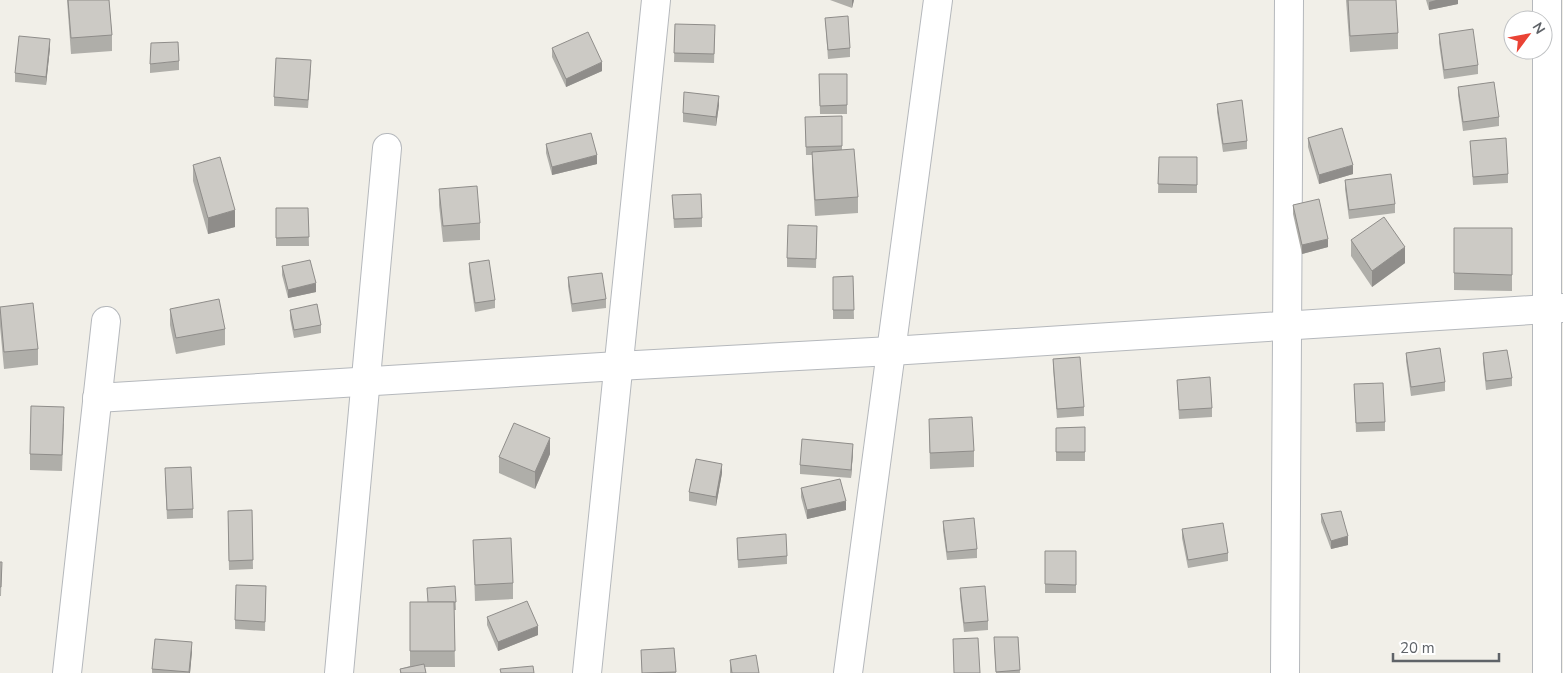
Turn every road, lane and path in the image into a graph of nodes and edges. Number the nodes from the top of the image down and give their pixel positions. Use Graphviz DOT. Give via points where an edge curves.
graph roads {
  1 [pos="656,0"];
  2 [pos="938,0"];
  3 [pos="1289,0"];
  4 [pos="1547,0"];
  5 [pos="387,148"];
  6 [pos="1555,308"];
  7 [pos="106,321"];
  8 [pos="1287,326"];
  9 [pos="891,351"];
  10 [pos="618,366"];
  11 [pos="366,382"];
  12 [pos="97,398"];
  13 [pos="67,673"];
  14 [pos="339,673"];
  15 [pos="587,673"];
  16 [pos="848,673"];
  17 [pos="1285,673"];
  18 [pos="1547,673"];
  1 -- 10 [label="street"];
  2 -- 9 [label="street"];
  3 -- 8 [label="street"];
  4 -- 6 [label="street"];
  5 -- 11 [label="street"];
  6 -- 8 [label="street"];
  6 -- 18 [label="street"];
  7 -- 12 [label="street"];
  8 -- 9 [label="street"];
  8 -- 17 [label="street"];
  9 -- 10 [label="street"];
  9 -- 16 [label="street"];
  10 -- 11 [label="street"];
  10 -- 15 [label="street"];
  11 -- 12 [label="street"];
  11 -- 14 [label="street"];
  12 -- 13 [label="street"];
}
